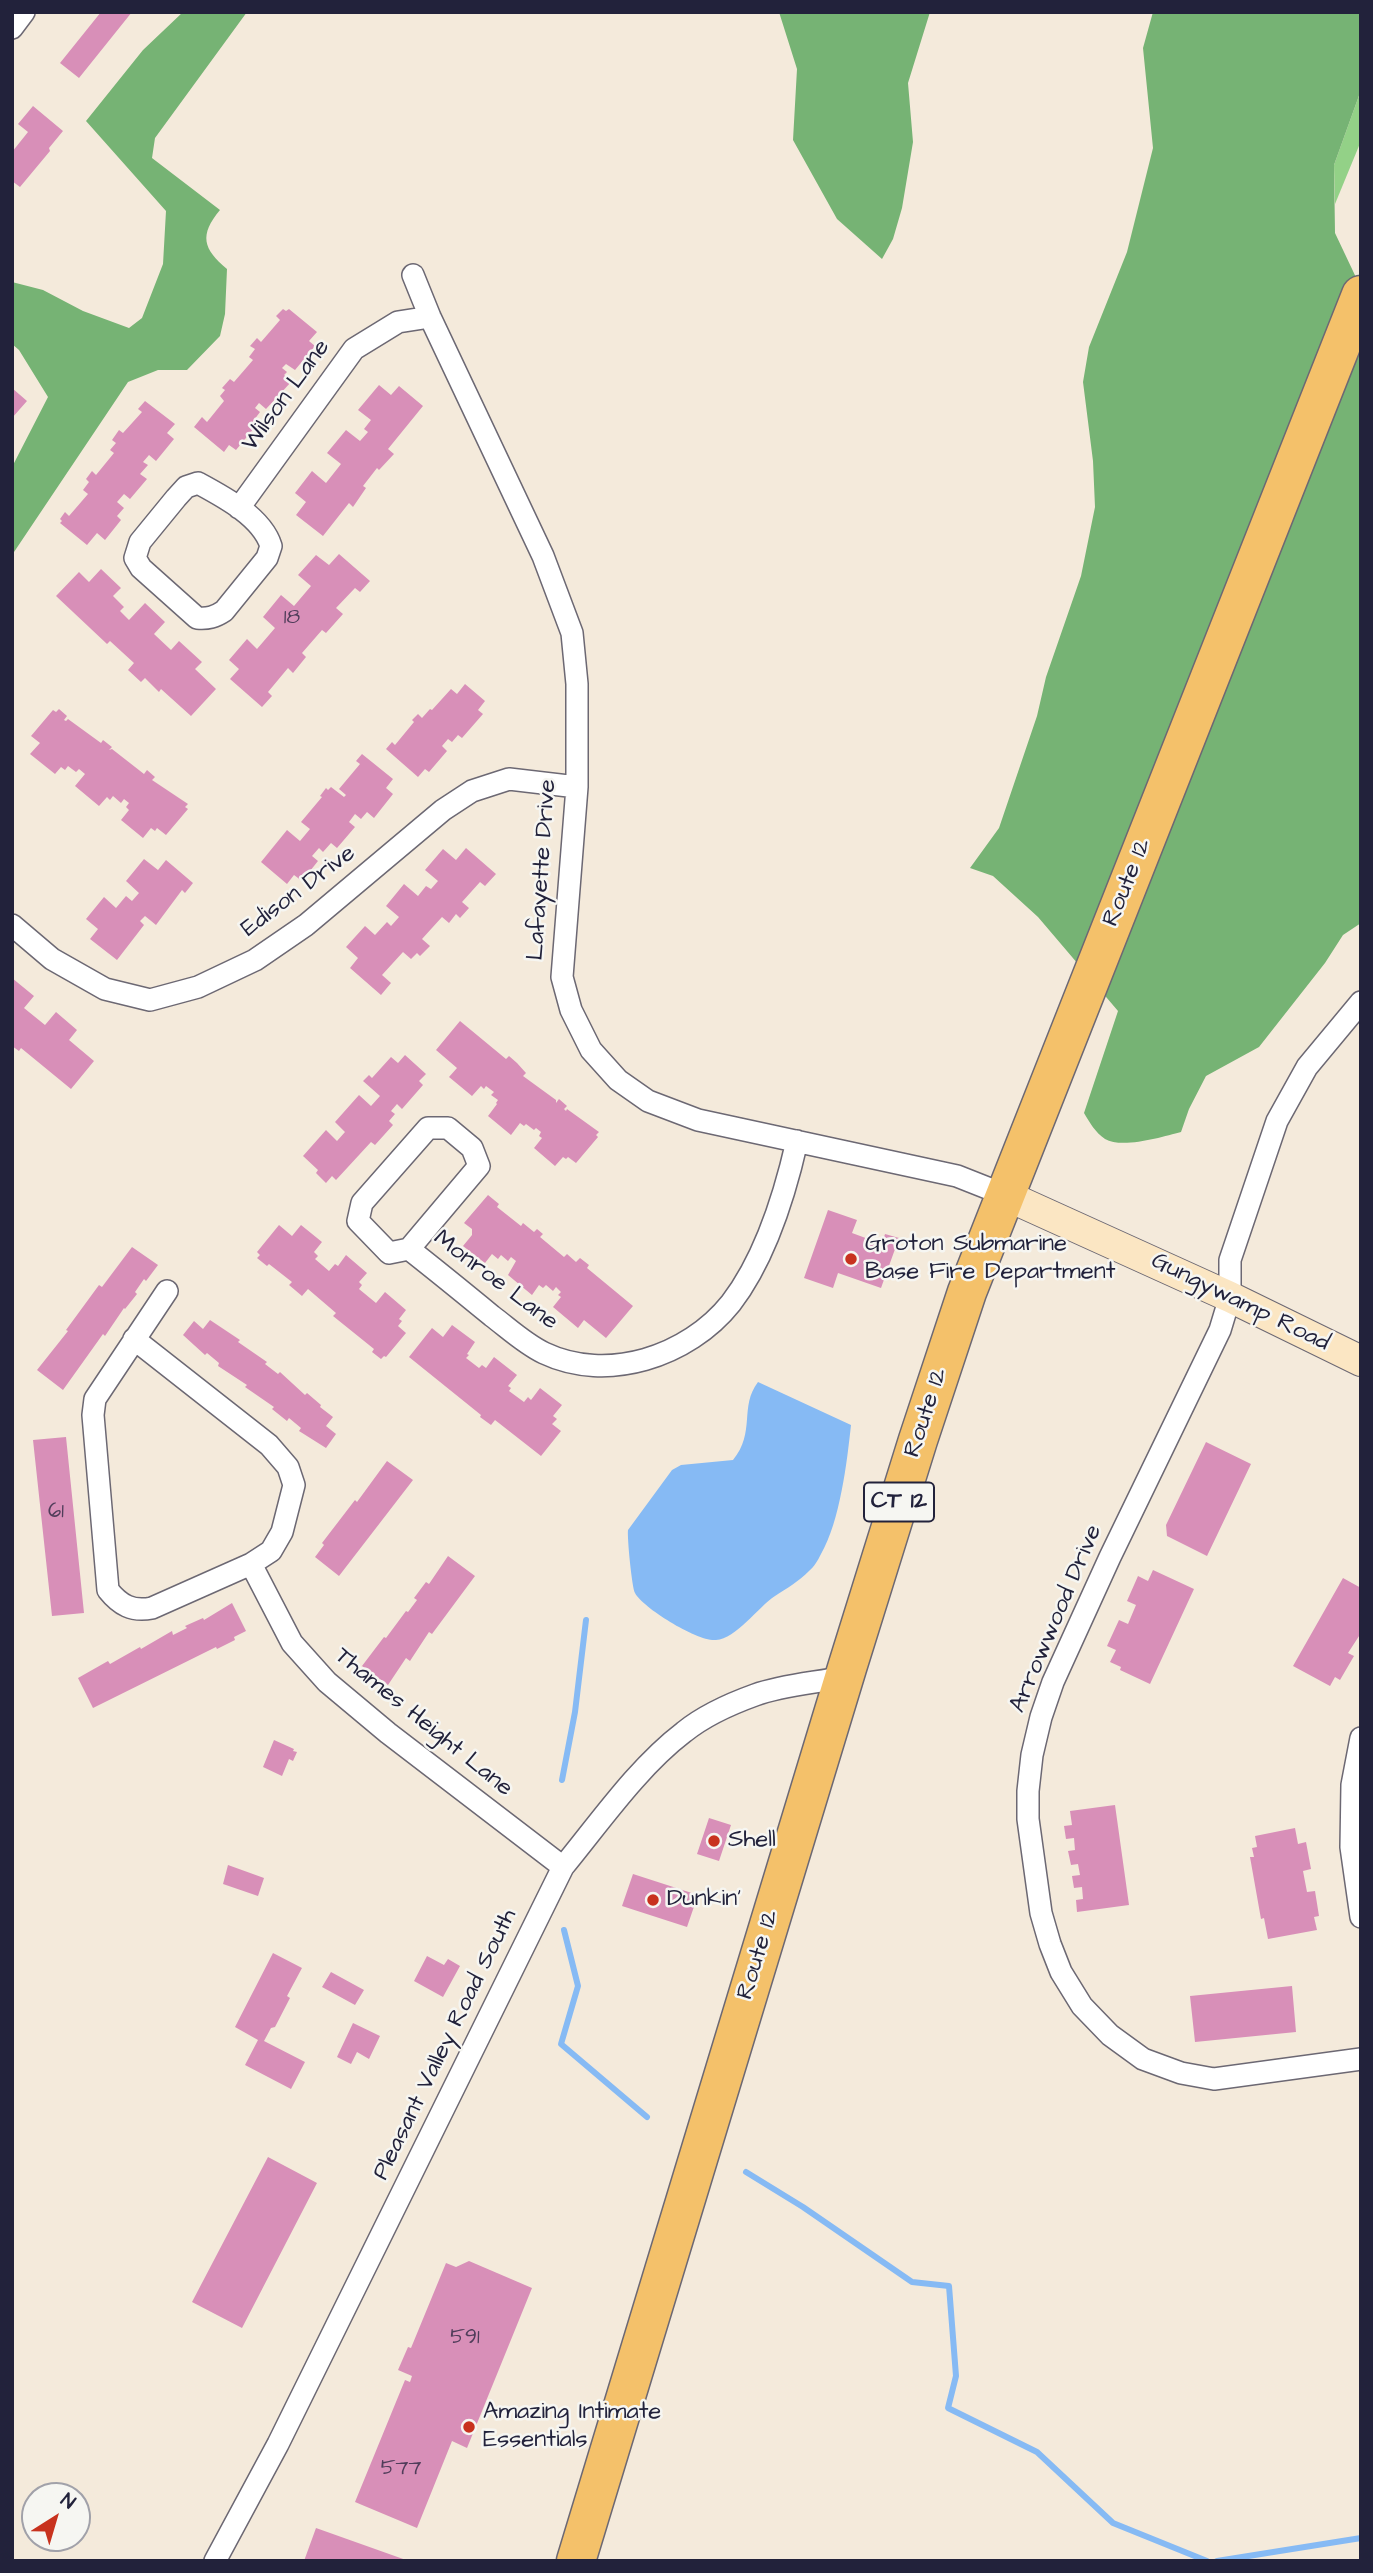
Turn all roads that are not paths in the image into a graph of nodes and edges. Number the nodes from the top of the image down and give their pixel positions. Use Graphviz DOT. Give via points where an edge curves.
graph roads {
  1 [pos="24,12"];
  2 [pos="12,28"];
  3 [pos="413,275"];
  4 [pos="1361,295"];
  5 [pos="430,317"];
  6 [pos="239,508"];
  7 [pos="577,787"];
  8 [pos="12,925"];
  9 [pos="1361,1002"];
  10 [pos="797,1141"];
  11 [pos="1005,1195"];
  12 [pos="409,1249"];
  13 [pos="167,1291"];
  14 [pos="1230,1297"];
  15 [pos="134,1339"];
  16 [pos="1361,1361"];
  17 [pos="251,1564"];
  18 [pos="844,1677"];
  19 [pos="1361,1738"];
  20 [pos="563,1867"];
  21 [pos="1361,1917"];
  22 [pos="1361,2059"];
  23 [pos="215,2561"];
  24 [pos="576,2561"];
  1 -- 2 [label="street"];
  3 -- 5 [label="street, Lafayette Drive"];
  4 -- 11 [label="highway, Route 12 / CT 12"];
  5 -- 6 [label="street, Wilson Lane" via="398,322 354,349"];
  5 -- 7 [label="street, Lafayette Drive" via="542,556 572,633"];
  6 -- 6 [label="street" via="198,483 186,487 135,552 141,568 197,618 224,611 267,558 268,538"];
  7 -- 8 [label="street, Edison Drive" via="509,779 472,791 306,925 255,960 198,987 150,1000 105,989 52,958"];
  7 -- 10 [label="street, Lafayette Drive" via="562,977 571,1010 591,1050 618,1080 648,1101 698,1120"];
  9 -- 14 [label="street, Arrowwood Drive" via="1307,1067 1277,1121 1230,1260"];
  10 -- 11 [label="street, Lafayette Drive" via="957,1176"];
  10 -- 12 [label="street, Monroe Lane" via="757,1259 730,1303 680,1345 645,1360 610,1367 575,1364 543,1353"];
  11 -- 14 [label="street, Gungywamp Road"];
  11 -- 18 [label="highway, Route 12 / CT 12" via="942,1365"];
  12 -- 12 [label="street, Monroe Lane" via="479,1166 472,1148 448,1128 428,1128 362,1203 358,1221 389,1253"];
  13 -- 15 [label="street"];
  14 -- 16 [label="street, Gungywamp Road"];
  14 -- 22 [label="street, Arrowwood Drive" via="1220,1330 1110,1557 1041,1717 1028,1791 1041,1913 1061,1972 1082,2006 1110,2035 1143,2059 1214,2079"];
  15 -- 17 [label="street" via="270,1445 288,1467 294,1485 282,1532 271,1550"];
  15 -- 17 [label="street" via="95,1399 93,1415 107,1590 128,1608 141,1610"];
  17 -- 20 [label="street, Thames Height Lane" via="292,1643 327,1682"];
  18 -- 20 [label="street, Pleasant Valley Road South" via="758,1694 719,1710 684,1732 616,1802"];
  18 -- 24 [label="highway, Route 12 / CT 12"];
  19 -- 21 [label="street" via="1352,1785 1351,1847"];
  20 -- 23 [label="street, Pleasant Valley Road South" via="284,2432"];
}
